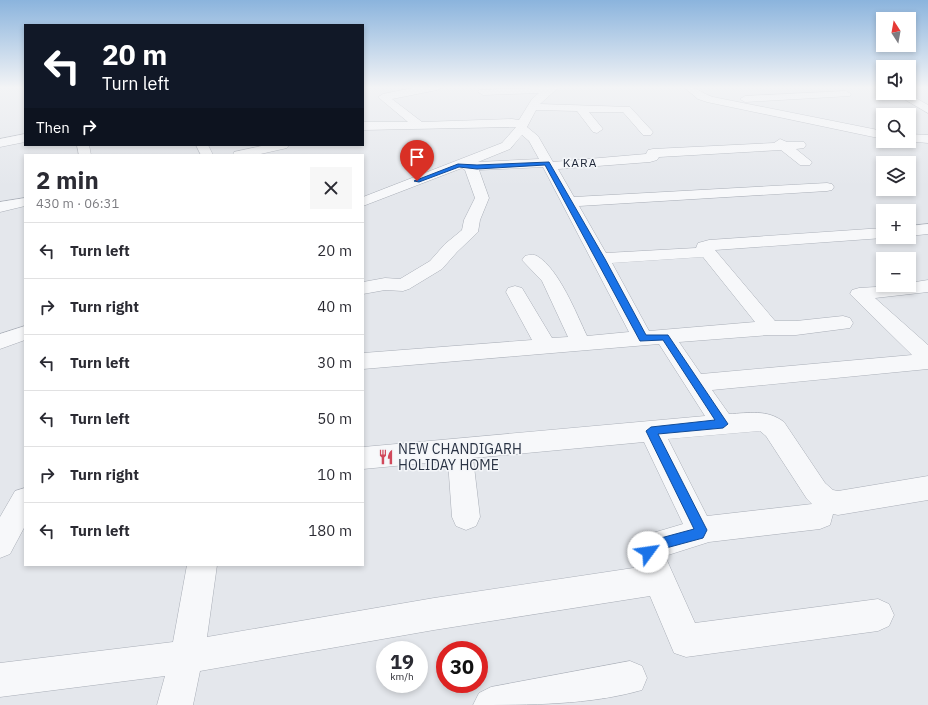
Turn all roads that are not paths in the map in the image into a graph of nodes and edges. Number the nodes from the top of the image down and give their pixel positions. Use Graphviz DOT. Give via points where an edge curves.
graph roads {
  1 [pos="406,120"];
  2 [pos="525,120"];
  3 [pos="590,120"];
  4 [pos="636,120"];
  5 [pos="807,120"];
  6 [pos="823,120"];
  7 [pos="831,125"];
  8 [pos="364,126"];
  9 [pos="597,129"];
  10 [pos="520,130"];
  11 [pos="419,132"];
  12 [pos="648,132"];
  13 [pos="876,134"];
  14 [pos="494,137"];
  15 [pos="24,138"];
  16 [pos="916,138"];
  17 [pos="928,139"];
  18 [pos="0,143"];
  19 [pos="278,146"];
  20 [pos="785,146"];
  21 [pos="800,146"];
  22 [pos="580,151"];
  23 [pos="242,154"];
  24 [pos="588,162"];
  25 [pos="805,162"];
  26 [pos="548,165"];
  27 [pos="465,166"];
  28 [pos="827,187"];
  29 [pos="24,202"];
  30 [pos="364,202"];
  31 [pos="569,202"];
  32 [pos="0,207"];
  33 [pos="928,229"];
  34 [pos="916,230"];
  35 [pos="876,233"];
  36 [pos="707,252"];
  37 [pos="601,259"];
  38 [pos="531,260"];
  39 [pos="928,286"];
  40 [pos="364,288"];
  41 [pos="516,292"];
  42 [pos="843,323"];
  43 [pos="770,328"];
  44 [pos="24,333"];
  45 [pos="665,337"];
  46 [pos="643,338"];
  47 [pos="0,342"];
  48 [pos="581,344"];
  49 [pos="546,346"];
  50 [pos="928,357"];
  51 [pos="364,361"];
  52 [pos="928,361"];
  53 [pos="695,383"];
  54 [pos="723,424"];
  55 [pos="651,431"];
  56 [pos="460,450"];
  57 [pos="364,458"];
  58 [pos="928,488"];
  59 [pos="24,502"];
  60 [pos="820,516"];
  61 [pos="466,517"];
  62 [pos="700,530"];
  63 [pos="0,544"];
  64 [pos="202,566"];
  65 [pos="658,578"];
  66 [pos="878,614"];
  67 [pos="187,657"];
  68 [pos="630,678"];
  69 [pos="0,680"];
  70 [pos="175,705"];
  71 [pos="491,705"];
  1 -- 11 [label="street"];
  2 -- 10 [label="street"];
  3 -- 9 [label="street"];
  4 -- 12 [label="street"];
  5 -- 7 [label="street"];
  6 -- 7 [label="street"];
  7 -- 13 [label="street"];
  7 -- 20 [label="street" via="800,133 770,136"];
  8 -- 11 [label="street" via="394,126"];
  10 -- 11 [label="street" via="512,122"];
  10 -- 14 [label="street"];
  10 -- 26 [label="street" via="531,134"];
  10 -- 27 [label="street" via="506,146"];
  15 -- 18 [label="street"];
  16 -- 17 [label="street"];
  19 -- 23 [label="street"];
  20 -- 21 [label="street"];
  20 -- 24 [label="street" via="647,150 652,158"];
  20 -- 25 [label="street"];
  22 -- 24 [label="street"];
  24 -- 26 [label="street"];
  26 -- 27 [label="street"];
  26 -- 31 [label="street"];
  27 -- 30 [label="street"];
  27 -- 40 [label="street" via="482,198 472,218 470,232 452,246 436,265 403,285 385,284"];
  28 -- 31 [label="street"];
  29 -- 32 [label="street"];
  31 -- 37 [label="street"];
  33 -- 34 [label="street"];
  35 -- 36 [label="street" via="709,245 704,247"];
  36 -- 37 [label="street"];
  36 -- 43 [label="street"];
  37 -- 46 [label="street"];
  38 -- 48 [label="street" via="550,279"];
  39 -- 50 [label="street" via="859,294"];
  41 -- 49 [label="street"];
  42 -- 43 [label="street"];
  43 -- 45 [label="street"];
  44 -- 47 [label="street"];
  45 -- 46 [label="street"];
  45 -- 53 [label="street"];
  46 -- 48 [label="street"];
  48 -- 49 [label="street"];
  49 -- 51 [label="street"];
  52 -- 53 [label="street"];
  53 -- 54 [label="street"];
  54 -- 55 [label="street"];
  54 -- 58 [label="street" via="761,421 769,424 775,429 816,491 826,500 838,503"];
  55 -- 56 [label="street"];
  55 -- 62 [label="street"];
  56 -- 57 [label="street"];
  56 -- 61 [label="street"];
  59 -- 63 [label="street"];
  60 -- 62 [label="street"];
  62 -- 65 [label="street" via="699,533 649,547 648,552"];
  64 -- 67 [label="street"];
  65 -- 66 [label="street" via="686,641"];
  65 -- 67 [label="street" via="653,581 434,614"];
  67 -- 69 [label="street"];
  67 -- 70 [label="street"];
  68 -- 71 [label="street"];
}
